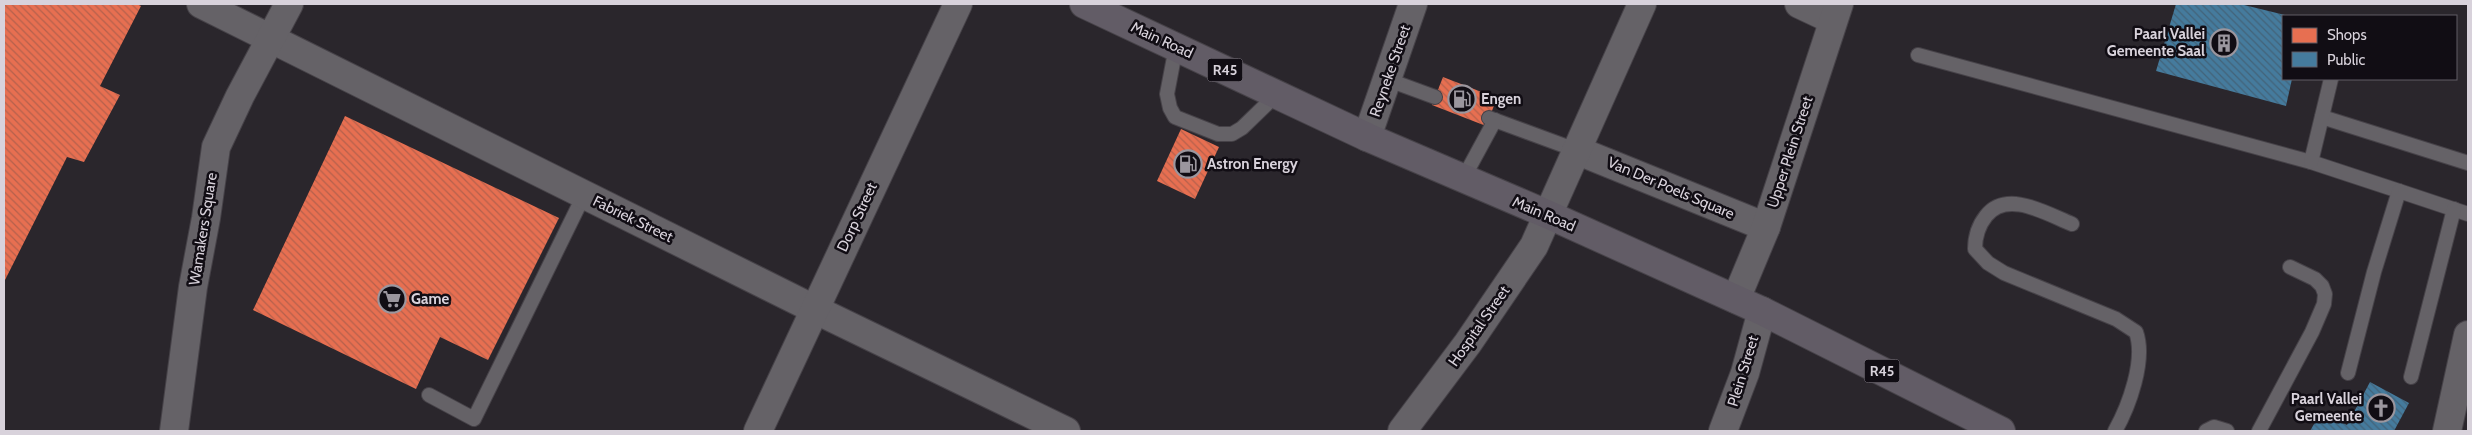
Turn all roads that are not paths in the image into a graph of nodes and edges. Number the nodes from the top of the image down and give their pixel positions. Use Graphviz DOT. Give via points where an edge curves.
graph roads {
  1 [pos="201,4"];
  2 [pos="289,4"];
  3 [pos="958,4"];
  4 [pos="1084,4"];
  5 [pos="1413,4"];
  6 [pos="1642,4"];
  7 [pos="1799,4"];
  8 [pos="1836,12"];
  9 [pos="271,39"];
  10 [pos="1176,47"];
  11 [pos="1918,55"];
  12 [pos="1386,79"];
  13 [pos="2331,80"];
  14 [pos="1276,94"];
  15 [pos="1435,97"];
  16 [pos="2322,118"];
  17 [pos="1367,137"];
  18 [pos="1576,150"];
  19 [pos="2311,162"];
  20 [pos="2468,163"];
  21 [pos="1464,179"];
  22 [pos="2399,191"];
  23 [pos="584,195"];
  24 [pos="2454,209"];
  25 [pos="2468,214"];
  26 [pos="1549,216"];
  27 [pos="2072,224"];
  28 [pos="1766,227"];
  29 [pos="2290,267"];
  30 [pos="1736,299"];
  31 [pos="814,309"];
  32 [pos="1762,311"];
  33 [pos="2468,335"];
  34 [pos="2348,373"];
  35 [pos="2411,377"];
  36 [pos="429,394"];
  37 [pos="474,419"];
  38 [pos="174,431"];
  39 [pos="468,431"];
  40 [pos="758,431"];
  41 [pos="1066,431"];
  42 [pos="1402,431"];
  43 [pos="1723,431"];
  44 [pos="2001,431"];
  45 [pos="2115,431"];
  46 [pos="2206,431"];
  47 [pos="2227,431"];
  48 [pos="2259,431"];
  49 [pos="2447,431"];
  1 -- 9 [label="street, Fabriek Street"];
  2 -- 9 [label="street, Wamakers Square"];
  3 -- 31 [label="street, Dorp Street"];
  4 -- 10 [label="main road, Main Road / R45"];
  5 -- 12 [label="street, Reyneke Street"];
  6 -- 18 [label="street"];
  7 -- 8 [label="street"];
  8 -- 28 [label="street, Upper Plein Street"];
  9 -- 23 [label="street, Fabriek Street"];
  9 -- 38 [label="street, Wamakers Square" via="216,147"];
  10 -- 14 [label="main road, Main Road / R45"];
  10 -- 14 [label="lane" via="1168,94 1170,108 1176,117 1218,134 1232,134"];
  11 -- 19 [label="lane"];
  12 -- 15 [label="lane"];
  12 -- 17 [label="street, Reyneke Street"];
  13 -- 16 [label="lane"];
  14 -- 17 [label="main road, Main Road / R45"];
  16 -- 19 [label="lane"];
  16 -- 20 [label="lane"];
  17 -- 21 [label="main road, Main Road / R45"];
  18 -- 21 [label="lane" via="1492,119"];
  18 -- 26 [label="street"];
  18 -- 28 [label="street, Van Der Poels Square"];
  19 -- 22 [label="lane"];
  21 -- 26 [label="main road, Main Road / R45"];
  22 -- 24 [label="lane"];
  22 -- 34 [label="lane"];
  23 -- 31 [label="street, Fabriek Street"];
  23 -- 37 [label="lane"];
  24 -- 25 [label="lane"];
  24 -- 35 [label="lane"];
  26 -- 30 [label="main road, Main Road / R45"];
  26 -- 42 [label="street, Hospital Street" via="1534,246"];
  27 -- 45 [label="lane" via="2023,205 1999,205 1981,222 1975,249 2004,273 2116,319 2136,332 2140,355 2134,382"];
  28 -- 30 [label="street, Upper Plein Street"];
  29 -- 48 [label="lane" via="2322,286 2324,304"];
  30 -- 32 [label="main road, Main Road / R45"];
  31 -- 40 [label="street, Dorp Street"];
  31 -- 41 [label="street, Fabriek Street"];
  32 -- 43 [label="street, Plein Street" via="1745,373"];
  32 -- 44 [label="main road, Main Road / R45"];
  33 -- 49 [label="street"];
  36 -- 37 [label="lane"];
  37 -- 39 [label="lane"];
  46 -- 47 [label="lane" via="2214,426"];
}
